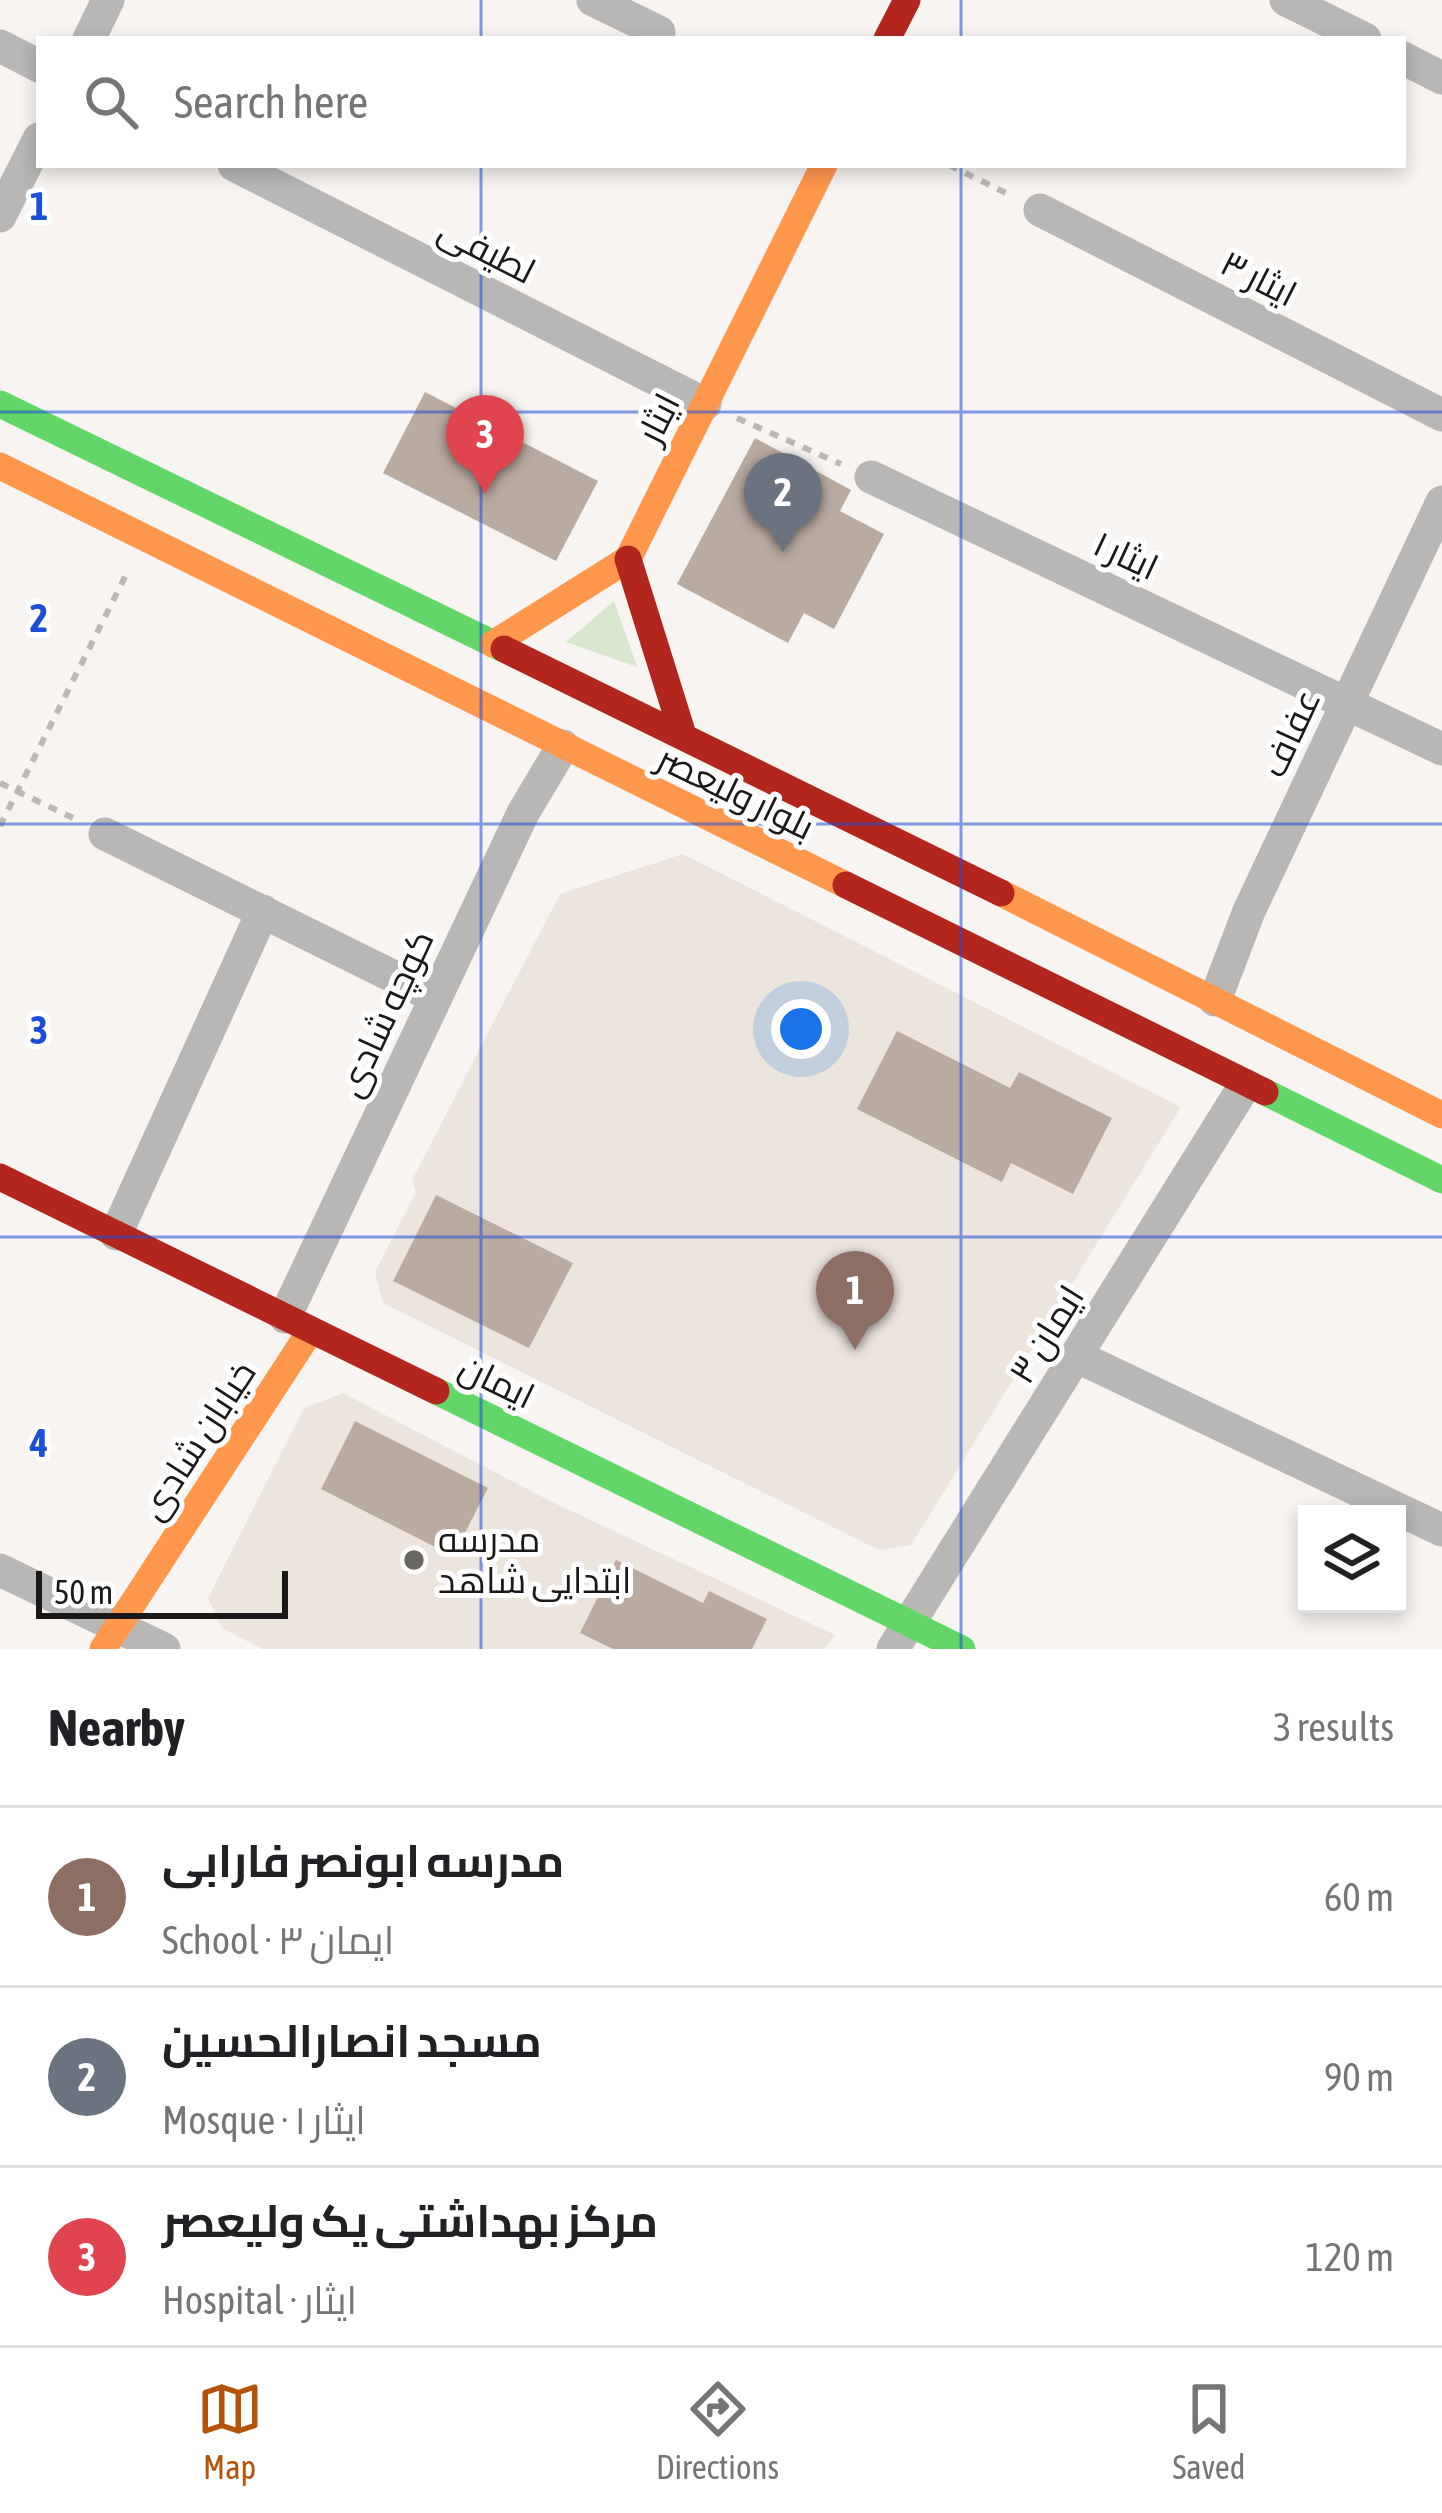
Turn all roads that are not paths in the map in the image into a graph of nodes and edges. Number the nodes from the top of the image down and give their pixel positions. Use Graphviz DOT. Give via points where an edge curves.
graph roads {
  1 [pos="109,0"];
  2 [pos="593,0"];
  3 [pos="907,0"];
  4 [pos="1286,0"];
  5 [pos="659,32"];
  6 [pos="91,36"];
  7 [pos="889,36"];
  8 [pos="1359,36"];
  9 [pos="0,46"];
  10 [pos="1406,60"];
  11 [pos="36,64"];
  12 [pos="1442,78"];
  13 [pos="36,145"];
  14 [pos="240,168"];
  15 [pos="823,168"];
  16 [pos="1040,210"];
  17 [pos="0,216"];
  18 [pos="0,404"];
  19 [pos="705,404"];
  20 [pos="1442,415"];
  21 [pos="0,466"];
  22 [pos="872,477"];
  23 [pos="1442,502"];
  24 [pos="628,559"];
  25 [pos="493,644"];
  26 [pos="1348,702"];
  27 [pos="683,735"];
  28 [pos="563,746"];
  29 [pos="1442,749"];
  30 [pos="105,834"];
  31 [pos="262,911"];
  32 [pos="435,997"];
  33 [pos="1215,1000"];
  34 [pos="1245,1085"];
  35 [pos="1442,1115"];
  36 [pos="0,1177"];
  37 [pos="1442,1180"];
  38 [pos="116,1234"];
  39 [pos="298,1323"];
  40 [pos="1078,1358"];
  41 [pos="1442,1531"];
  42 [pos="0,1570"];
  43 [pos="902,1636"];
  44 [pos="111,1638"];
  45 [pos="164,1649"];
  46 [pos="962,1649"];
  1 -- 6 [label="street"];
  2 -- 5 [label="street"];
  3 -- 7 [label="main road"];
  4 -- 8 [label="street"];
  9 -- 11 [label="street"];
  10 -- 12 [label="street"];
  13 -- 17 [label="street"];
  14 -- 19 [label="street, لطیفی"];
  15 -- 19 [label="main road, ایثار"];
  16 -- 20 [label="street, ایثار ۳"];
  18 -- 25 [label="main road, بلوار ولیعصر"];
  19 -- 24 [label="main road, ایثار"];
  21 -- 28 [label="main road, بلوار ولیعصر"];
  22 -- 26 [label="street, ایثار ۱"];
  23 -- 26 [label="street, عفاف"];
  24 -- 25 [label="main road"];
  24 -- 27 [label="main road"];
  25 -- 27 [label="main road, بلوار ولیعصر"];
  26 -- 29 [label="street, ایثار ۱"];
  26 -- 33 [label="street, عفاف"];
  27 -- 33 [label="main road, بلوار ولیعصر"];
  28 -- 32 [label="street, کوچه شادی"];
  28 -- 34 [label="main road, بلوار ولیعصر"];
  30 -- 31 [label="street"];
  31 -- 32 [label="street"];
  31 -- 38 [label="street"];
  32 -- 39 [label="street, کوچه شادی"];
  33 -- 34 [label="main road"];
  33 -- 35 [label="main road, بلوار ولیعصر"];
  34 -- 37 [label="main road, بلوار ولیعصر"];
  34 -- 40 [label="street, ایمان ۳"];
  36 -- 38 [label="main road, ایمان"];
  38 -- 39 [label="main road, ایمان"];
  39 -- 43 [label="main road, ایمان"];
  39 -- 44 [label="main road, خیابان شادی"];
  40 -- 41 [label="street"];
  40 -- 43 [label="street, ایمان ۳"];
  42 -- 44 [label="street"];
  43 -- 46 [label="main road, ایمان"];
  44 -- 45 [label="street"];
}
